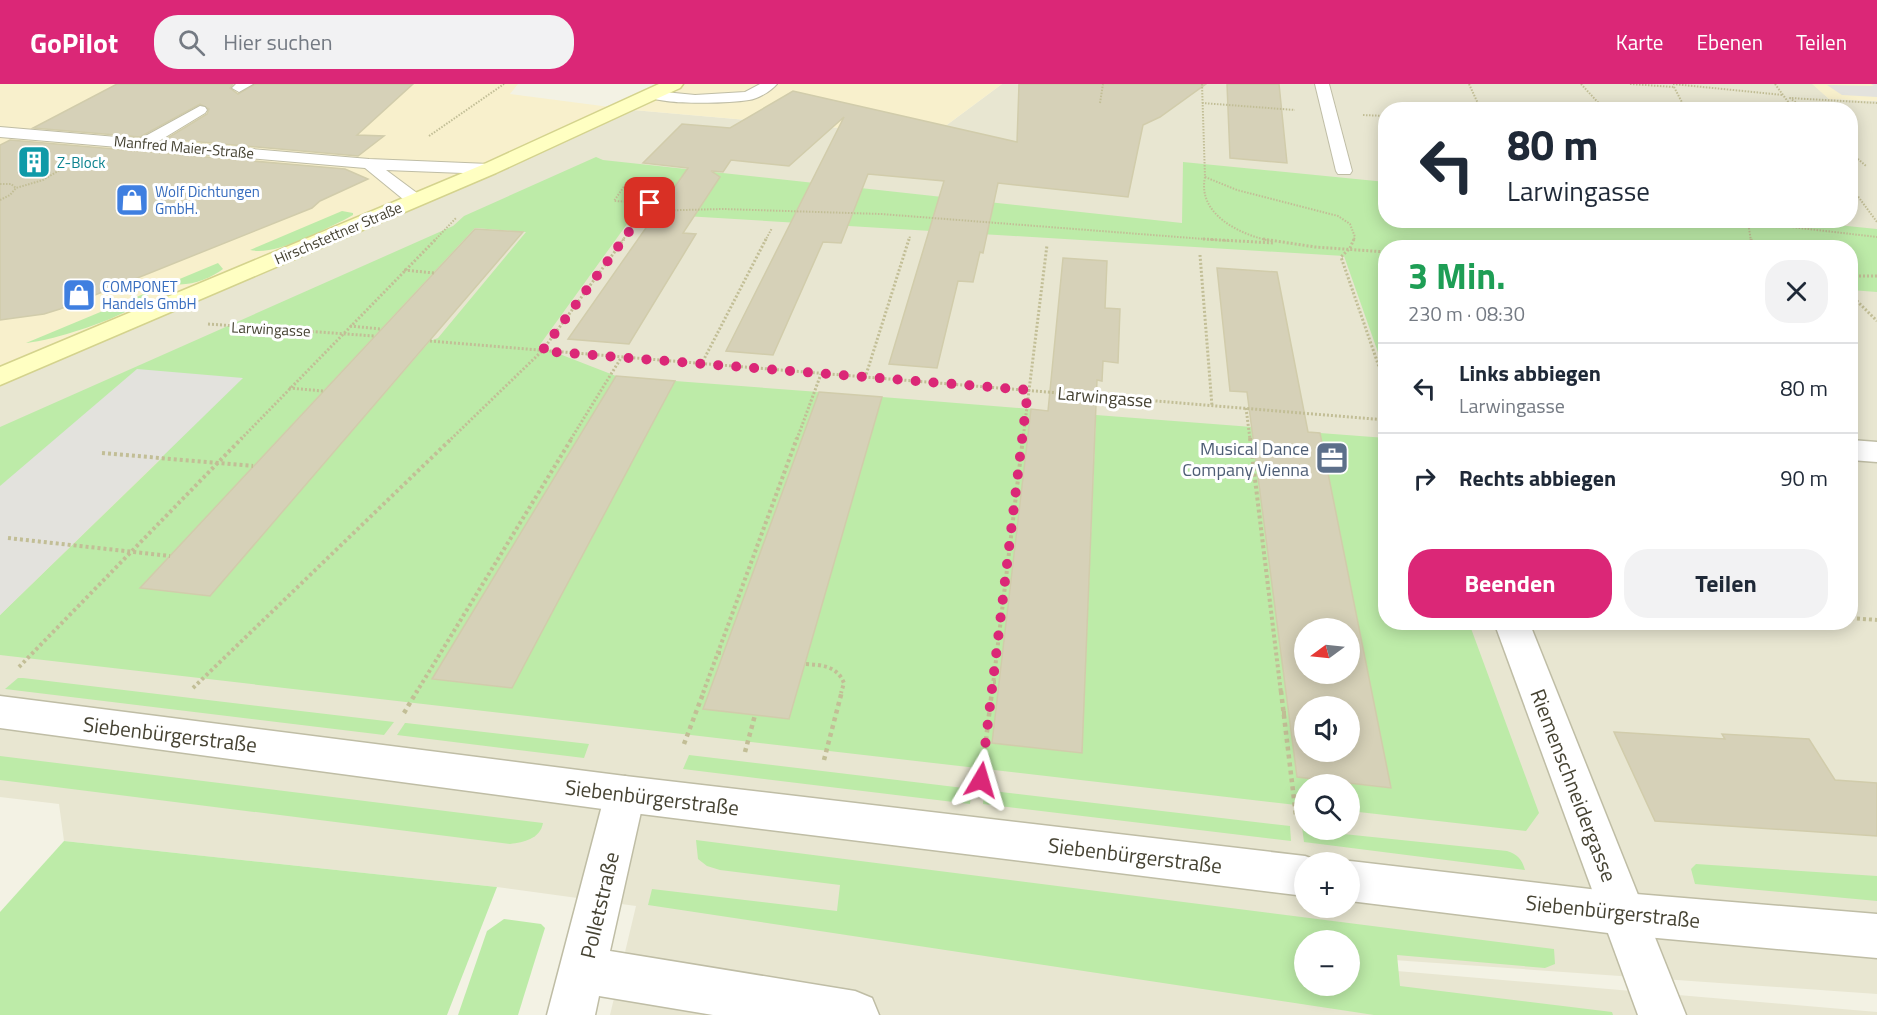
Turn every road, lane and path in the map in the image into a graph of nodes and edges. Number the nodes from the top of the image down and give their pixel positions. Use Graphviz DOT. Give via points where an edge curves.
graph roads {
  1 [pos="504,84"];
  2 [pos="674,84"];
  3 [pos="770,84"];
  4 [pos="1103,84"];
  5 [pos="1202,84"];
  6 [pos="1322,84"];
  7 [pos="1469,84"];
  8 [pos="1581,84"];
  9 [pos="1630,84"];
  10 [pos="1775,84"];
  11 [pos="1673,85"];
  12 [pos="654,95"];
  13 [pos="1783,95"];
  14 [pos="1477,102"];
  15 [pos="1598,102"];
  16 [pos="1682,102"];
  17 [pos="1788,102"];
  18 [pos="1796,102"];
  19 [pos="1100,103"];
  20 [pos="1877,103"];
  21 [pos="200,110"];
  22 [pos="0,132"];
  23 [pos="145,143"];
  24 [pos="1858,159"];
  25 [pos="369,164"];
  26 [pos="1866,166"];
  27 [pos="489,169"];
  28 [pos="1344,171"];
  29 [pos="1205,177"];
  30 [pos="16,188"];
  31 [pos="1858,196"];
  32 [pos="0,200"];
  33 [pos="415,200"];
  34 [pos="650,203"];
  35 [pos="644,212"];
  36 [pos="458,217"];
  37 [pos="1877,222"];
  38 [pos="772,228"];
  39 [pos="1804,228"];
  40 [pos="910,236"];
  41 [pos="1877,237"];
  42 [pos="1274,243"];
  43 [pos="1047,245"];
  44 [pos="1350,248"];
  45 [pos="1378,251"];
  46 [pos="1200,255"];
  47 [pos="404,270"];
  48 [pos="434,273"];
  49 [pos="1858,276"];
  50 [pos="1877,276"];
  51 [pos="176,302"];
  52 [pos="1858,302"];
  53 [pos="1877,321"];
  54 [pos="350,326"];
  55 [pos="381,329"];
  56 [pos="342,334"];
  57 [pos="374,336"];
  58 [pos="430,341"];
  59 [pos="542,351"];
  60 [pos="621,358"];
  61 [pos="1378,364"];
  62 [pos="701,365"];
  63 [pos="821,374"];
  64 [pos="0,377"];
  65 [pos="865,378"];
  66 [pos="289,388"];
  67 [pos="1028,390"];
  68 [pos="323,391"];
  69 [pos="1212,406"];
  70 [pos="1246,408"];
  71 [pos="1378,419"];
  72 [pos="1858,451"];
  73 [pos="1877,452"];
  74 [pos="102,453"];
  75 [pos="217,463"];
  76 [pos="253,466"];
  77 [pos="527,510"];
  78 [pos="533,511"];
  79 [pos="8,538"];
  80 [pos="132,551"];
  81 [pos="170,556"];
  82 [pos="1008,558"];
  83 [pos="1014,559"];
  84 [pos="1858,619"];
  85 [pos="1877,620"];
  86 [pos="455,626"];
  87 [pos="464,627"];
  88 [pos="1514,630"];
  89 [pos="718,653"];
  90 [pos="724,653"];
  91 [pos="806,664"];
  92 [pos="19,667"];
  93 [pos="993,682"];
  94 [pos="999,682"];
  95 [pos="193,688"];
  96 [pos="0,712"];
  97 [pos="404,713"];
  98 [pos="1282,713"];
  99 [pos="1288,713"];
  100 [pos="755,715"];
  101 [pos="684,744"];
  102 [pos="745,752"];
  103 [pos="824,760"];
  104 [pos="981,780"];
  105 [pos="625,794"];
  106 [pos="1294,801"];
  107 [pos="1294,875"];
  108 [pos="1360,882"];
  109 [pos="1624,914"];
  110 [pos="1877,936"];
  111 [pos="584,970"];
  112 [pos="571,1015"];
  113 [pos="855,1015"];
  114 [pos="1662,1015"];
  1 -- 25 [label="path" via="406,151"];
  2 -- 12 [label="main road, Hirschstettner Straße"];
  3 -- 12 [label="lane" via="748,96 695,99"];
  4 -- 19 [label="path"];
  5 -- 29 [label="path"];
  6 -- 28 [label="lane"];
  7 -- 14 [label="path"];
  8 -- 15 [label="path"];
  9 -- 11 [label="path"];
  10 -- 13 [label="path"];
  11 -- 13 [label="path"];
  11 -- 16 [label="path"];
  12 -- 27 [label="main road, Hirschstettner Straße"];
  13 -- 17 [label="path"];
  18 -- 20 [label="path" via="1791,98"];
  21 -- 23 [label="lane"];
  22 -- 23 [label="lane, Manfred Maier-Straße"];
  23 -- 25 [label="lane, Manfred Maier-Straße"];
  24 -- 26 [label="path"];
  25 -- 27 [label="lane, Manfred Maier-Straße"];
  25 -- 33 [label="lane"];
  27 -- 33 [label="main road, Hirschstettner Straße"];
  29 -- 42 [label="path" via="1207,199 1224,224"];
  29 -- 44 [label="path" via="1266,199 1339,216 1353,228 1356,237"];
  30 -- 32 [label="path"];
  31 -- 37 [label="path"];
  33 -- 51 [label="main road, Hirschstettner Straße"];
  34 -- 34 [label="path" via="638,202 614,201 625,185 660,188"];
  34 -- 35 [label="path"];
  35 -- 42 [label="path" via="747,210 936,218"];
  35 -- 59 [label="path"];
  36 -- 47 [label="path"];
  38 -- 62 [label="path"];
  39 -- 41 [label="path"];
  40 -- 65 [label="path"];
  42 -- 44 [label="path"];
  43 -- 67 [label="path"];
  44 -- 45 [label="path"];
  44 -- 61 [label="path" via="1341,257"];
  46 -- 69 [label="path"];
  47 -- 48 [label="path"];
  47 -- 54 [label="path"];
  49 -- 50 [label="path"];
  51 -- 56 [label="path, Larwingasse" via="203,324"];
  51 -- 64 [label="main road, Hirschstettner Straße"];
  52 -- 53 [label="path"];
  54 -- 55 [label="path"];
  54 -- 56 [label="path"];
  56 -- 57 [label="path, Larwingasse"];
  56 -- 66 [label="path"];
  58 -- 59 [label="path, Larwingasse"];
  59 -- 60 [label="path, Larwingasse"];
  59 -- 95 [label="path"];
  60 -- 62 [label="path, Larwingasse"];
  60 -- 77 [label="path" via="587,419"];
  62 -- 63 [label="path, Larwingasse"];
  63 -- 65 [label="path, Larwingasse"];
  63 -- 89 [label="path"];
  65 -- 67 [label="path, Larwingasse"];
  66 -- 68 [label="path"];
  66 -- 75 [label="path"];
  67 -- 69 [label="path, Larwingasse"];
  67 -- 82 [label="path"];
  69 -- 70 [label="path, Larwingasse"];
  70 -- 71 [label="path, Larwingasse"];
  70 -- 98 [label="path" via="1270,583"];
  72 -- 73 [label="street"];
  74 -- 75 [label="path"];
  75 -- 76 [label="path"];
  75 -- 80 [label="path"];
  77 -- 78 [label="path"];
  77 -- 86 [label="path"];
  79 -- 80 [label="path"];
  80 -- 81 [label="path"];
  80 -- 92 [label="path"];
  82 -- 83 [label="path"];
  82 -- 93 [label="path"];
  84 -- 85 [label="path"];
  86 -- 87 [label="path"];
  86 -- 97 [label="path"];
  88 -- 109 [label="street, Riemenschneidergasse"];
  89 -- 90 [label="path"];
  89 -- 101 [label="path"];
  91 -- 103 [label="path" via="838,671 844,683"];
  93 -- 94 [label="path"];
  93 -- 104 [label="path"];
  96 -- 105 [label="street, Siebenbürgerstraße"];
  98 -- 99 [label="path"];
  98 -- 106 [label="path"];
  100 -- 102 [label="path"];
  105 -- 107 [label="street, Siebenbürgerstraße"];
  105 -- 111 [label="street, Polletstraße"];
  108 -- 109 [label="street, Siebenbürgerstraße"];
  109 -- 110 [label="street, Siebenbürgerstraße"];
  109 -- 114 [label="street, Riemenschneidergasse"];
  111 -- 112 [label="street, Polletstraße"];
  111 -- 113 [label="street"];
}
